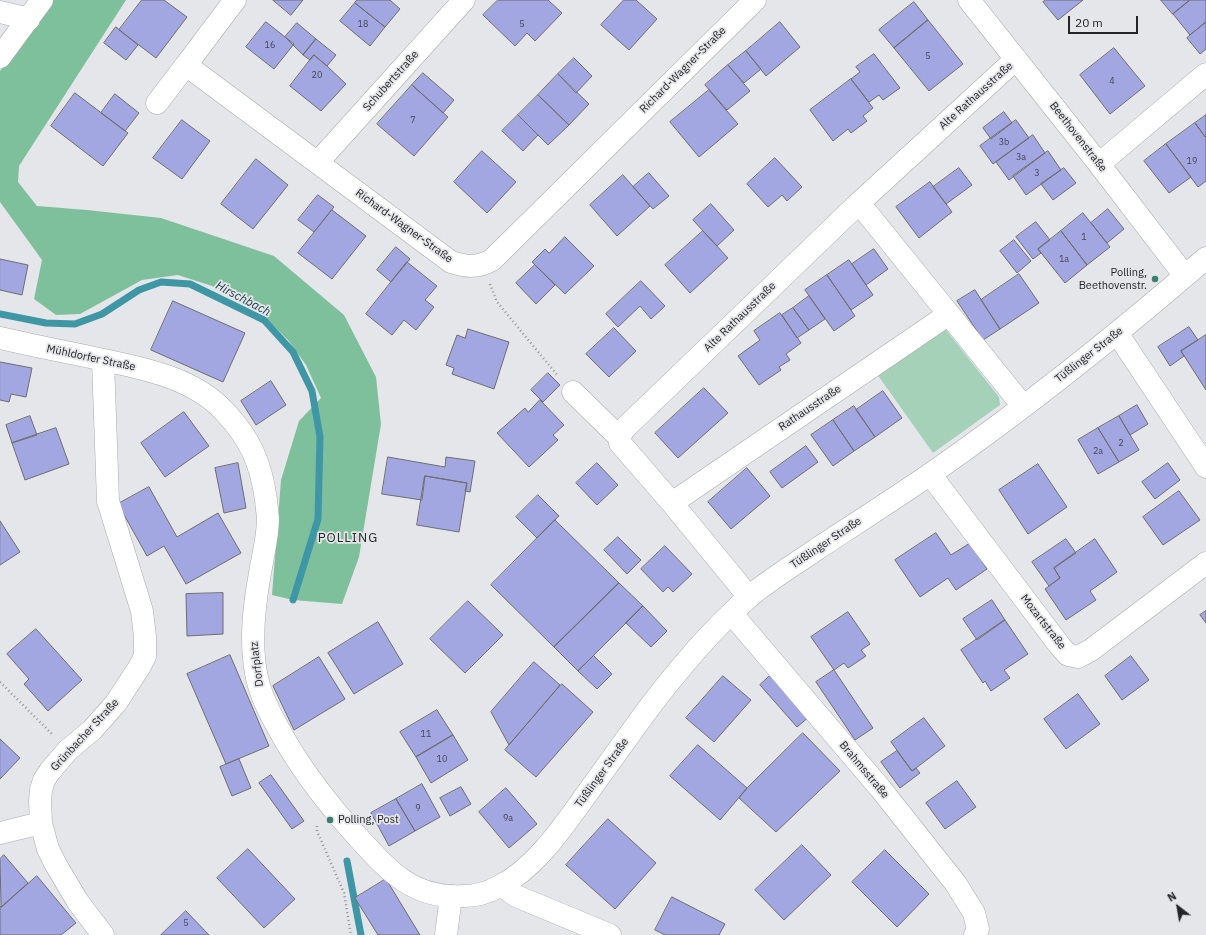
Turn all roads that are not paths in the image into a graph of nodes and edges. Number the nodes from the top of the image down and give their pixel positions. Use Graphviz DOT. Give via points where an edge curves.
graph roads {
  1 [pos="42,0"];
  2 [pos="235,0"];
  3 [pos="464,0"];
  4 [pos="754,0"];
  5 [pos="968,0"];
  6 [pos="0,12"];
  7 [pos="29,19"];
  8 [pos="0,57"];
  9 [pos="1016,59"];
  10 [pos="186,65"];
  11 [pos="1206,74"];
  12 [pos="157,103"];
  13 [pos="318,162"];
  14 [pos="1099,164"];
  15 [pos="859,203"];
  16 [pos="1206,258"];
  17 [pos="1185,276"];
  18 [pos="949,314"];
  19 [pos="1117,333"];
  20 [pos="0,338"];
  21 [pos="103,360"];
  22 [pos="181,382"];
  23 [pos="573,392"];
  24 [pos="1024,406"];
  25 [pos="619,437"];
  26 [pos="1206,468"];
  27 [pos="930,474"];
  28 [pos="672,503"];
  29 [pos="1206,563"];
  30 [pos="748,598"];
  31 [pos="732,614"];
  32 [pos="41,823"];
  33 [pos="0,833"];
  34 [pos="502,886"];
  35 [pos="451,896"];
  36 [pos="103,935"];
  37 [pos="446,935"];
  38 [pos="610,935"];
  39 [pos="975,935"];
  1 -- 7 [label="street"];
  2 -- 10 [label="street"];
  3 -- 13 [label="street, Schubertstraße"];
  4 -- 13 [label="street, Richard-Wagner-Straße" via="492,260 483,265 465,266 451,262"];
  5 -- 9 [label="street, Beethovenstraße"];
  6 -- 7 [label="street"];
  7 -- 8 [label="street"];
  9 -- 14 [label="street, Beethovenstraße"];
  9 -- 15 [label="street, Alte Rathausstraße"];
  10 -- 12 [label="street"];
  10 -- 13 [label="street, Richard-Wagner-Straße"];
  11 -- 14 [label="street"];
  14 -- 17 [label="street, Beethovenstraße"];
  15 -- 18 [label="street"];
  15 -- 25 [label="street, Alte Rathausstraße" via="624,428"];
  16 -- 17 [label="street, Tüßlinger Straße"];
  17 -- 19 [label="street, Tüßlinger Straße"];
  18 -- 24 [label="street"];
  18 -- 28 [label="street, Rathausstraße"];
  19 -- 24 [label="street, Tüßlinger Straße"];
  19 -- 26 [label="street"];
  20 -- 21 [label="street, Mühldorfer Straße"];
  21 -- 22 [label="street, Mühldorfer Straße" via="130,365"];
  21 -- 32 [label="street, Grünbacher Straße" via="108,500 142,611 145,656 116,703 92,730 68,750 44,780 40,801"];
  22 -- 35 [label="street, Dorfplatz" via="215,402 227,413 252,447 260,466 268,518 253,624 255,663 261,693 273,718 294,756 324,799 369,849 392,872 413,887 436,895"];
  23 -- 25 [label="street"];
  24 -- 27 [label="street, Tüßlinger Straße"];
  25 -- 28 [label="street" via="620,443"];
  27 -- 29 [label="street, Mozartstraße" via="1068,655 1078,657 1091,650"];
  27 -- 30 [label="street, Tüßlinger Straße" via="781,573"];
  28 -- 30 [label="street"];
  30 -- 31 [label="street, Tüßlinger Straße"];
  31 -- 34 [label="street, Tüßlinger Straße" via="703,642 672,678 553,838 518,874"];
  31 -- 39 [label="street, Brahmsstraße" via="880,788 956,884 974,913 978,929"];
  32 -- 33 [label="street"];
  32 -- 36 [label="street, Grünbacher Straße" via="48,849 56,865 78,902"];
  34 -- 35 [label="street, Dorfplatz" via="485,893"];
  34 -- 38 [label="street" via="516,896"];
  35 -- 37 [label="street"];
}
